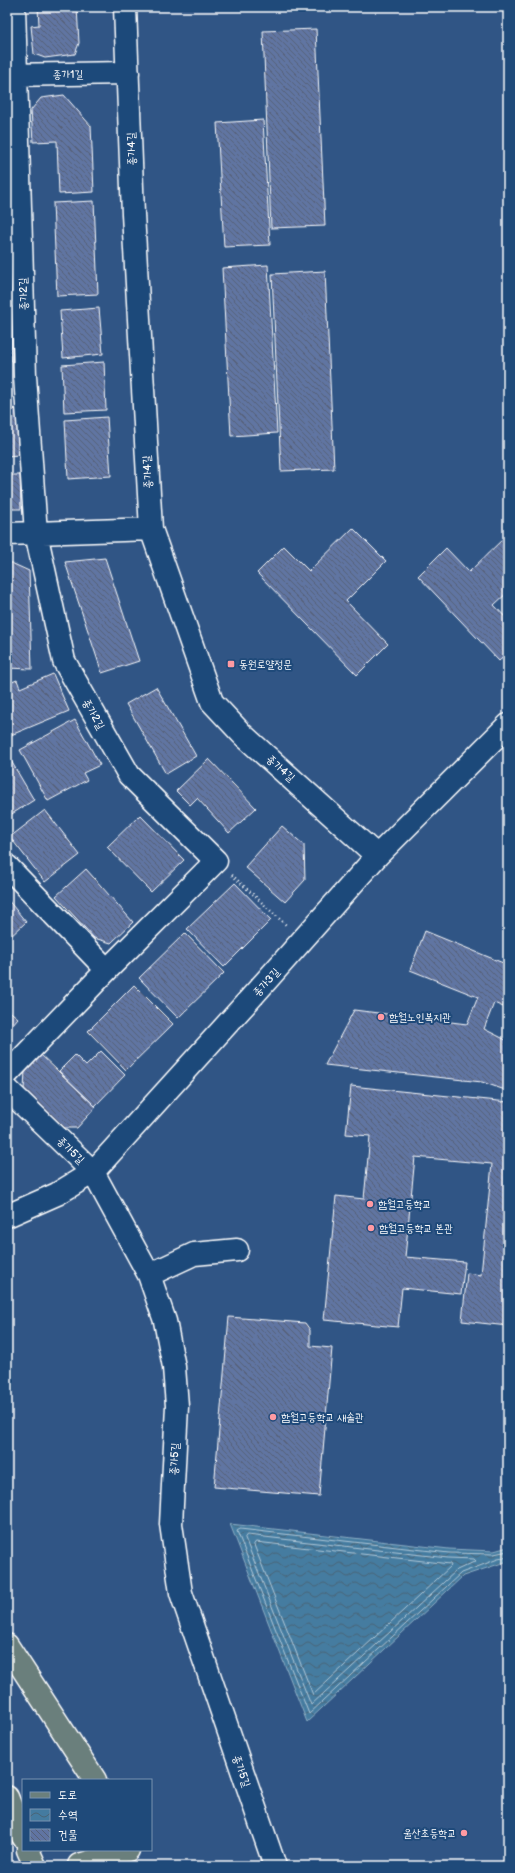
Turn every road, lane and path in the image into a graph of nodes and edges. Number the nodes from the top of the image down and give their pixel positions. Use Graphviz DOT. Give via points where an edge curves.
graph roads {
  1 [pos="14,7"];
  2 [pos="125,7"];
  3 [pos="128,73"];
  4 [pos="11,75"];
  5 [pos="14,228"];
  6 [pos="16,377"];
  7 [pos="151,529"];
  8 [pos="36,533"];
  9 [pos="7,534"];
  10 [pos="508,725"];
  11 [pos="377,856"];
  12 [pos="216,861"];
  13 [pos="7,866"];
  14 [pos="303,940"];
  15 [pos="107,970"];
  16 [pos="7,1074"];
  17 [pos="7,1089"];
  18 [pos="93,1172"];
  19 [pos="7,1216"];
  20 [pos="238,1250"];
  21 [pos="149,1275"];
  22 [pos="7,1645"];
  23 [pos="94,1779"];
  24 [pos="7,1797"];
  25 [pos="22,1834"];
  26 [pos="28,1851"];
  27 [pos="125,1851"];
  28 [pos="134,1851"];
  29 [pos="79,1865"];
  30 [pos="35,1866"];
  31 [pos="138,1866"];
  32 [pos="275,1866"];
  1 -- 4 [label="street, 종가2길"];
  2 -- 3 [label="street, 종가4길"];
  3 -- 4 [label="street, 종가1길"];
  3 -- 7 [label="street, 종가4길" via="133,214"];
  4 -- 5 [label="street, 종가2길"];
  5 -- 6 [label="street, 종가2길"];
  6 -- 8 [label="street, 종가2길"];
  7 -- 8 [label="street"];
  7 -- 11 [label="street, 종가4길" via="212,702 242,734"];
  8 -- 9 [label="street"];
  8 -- 12 [label="street, 종가2길" via="64,661 129,775"];
  10 -- 11 [label="street, 종가3길"];
  11 -- 14 [label="street, 종가3길"];
  12 -- 14 [label="path"];
  12 -- 15 [label="street"];
  13 -- 15 [label="street"];
  14 -- 18 [label="street, 종가3길"];
  15 -- 16 [label="street"];
  17 -- 18 [label="street, 종가5길"];
  18 -- 19 [label="street, 종가3길" via="57,1194"];
  18 -- 21 [label="street, 종가5길"];
  20 -- 21 [label="street" via="194,1254"];
  21 -- 32 [label="street, 종가5길" via="165,1321 174,1367 177,1406 171,1524 181,1594"];
  22 -- 23 [label="main road"];
  24 -- 25 [label="main road"];
  26 -- 30 [label="main road"];
  27 -- 29 [label="main road"];
  28 -- 31 [label="main road"];
}
